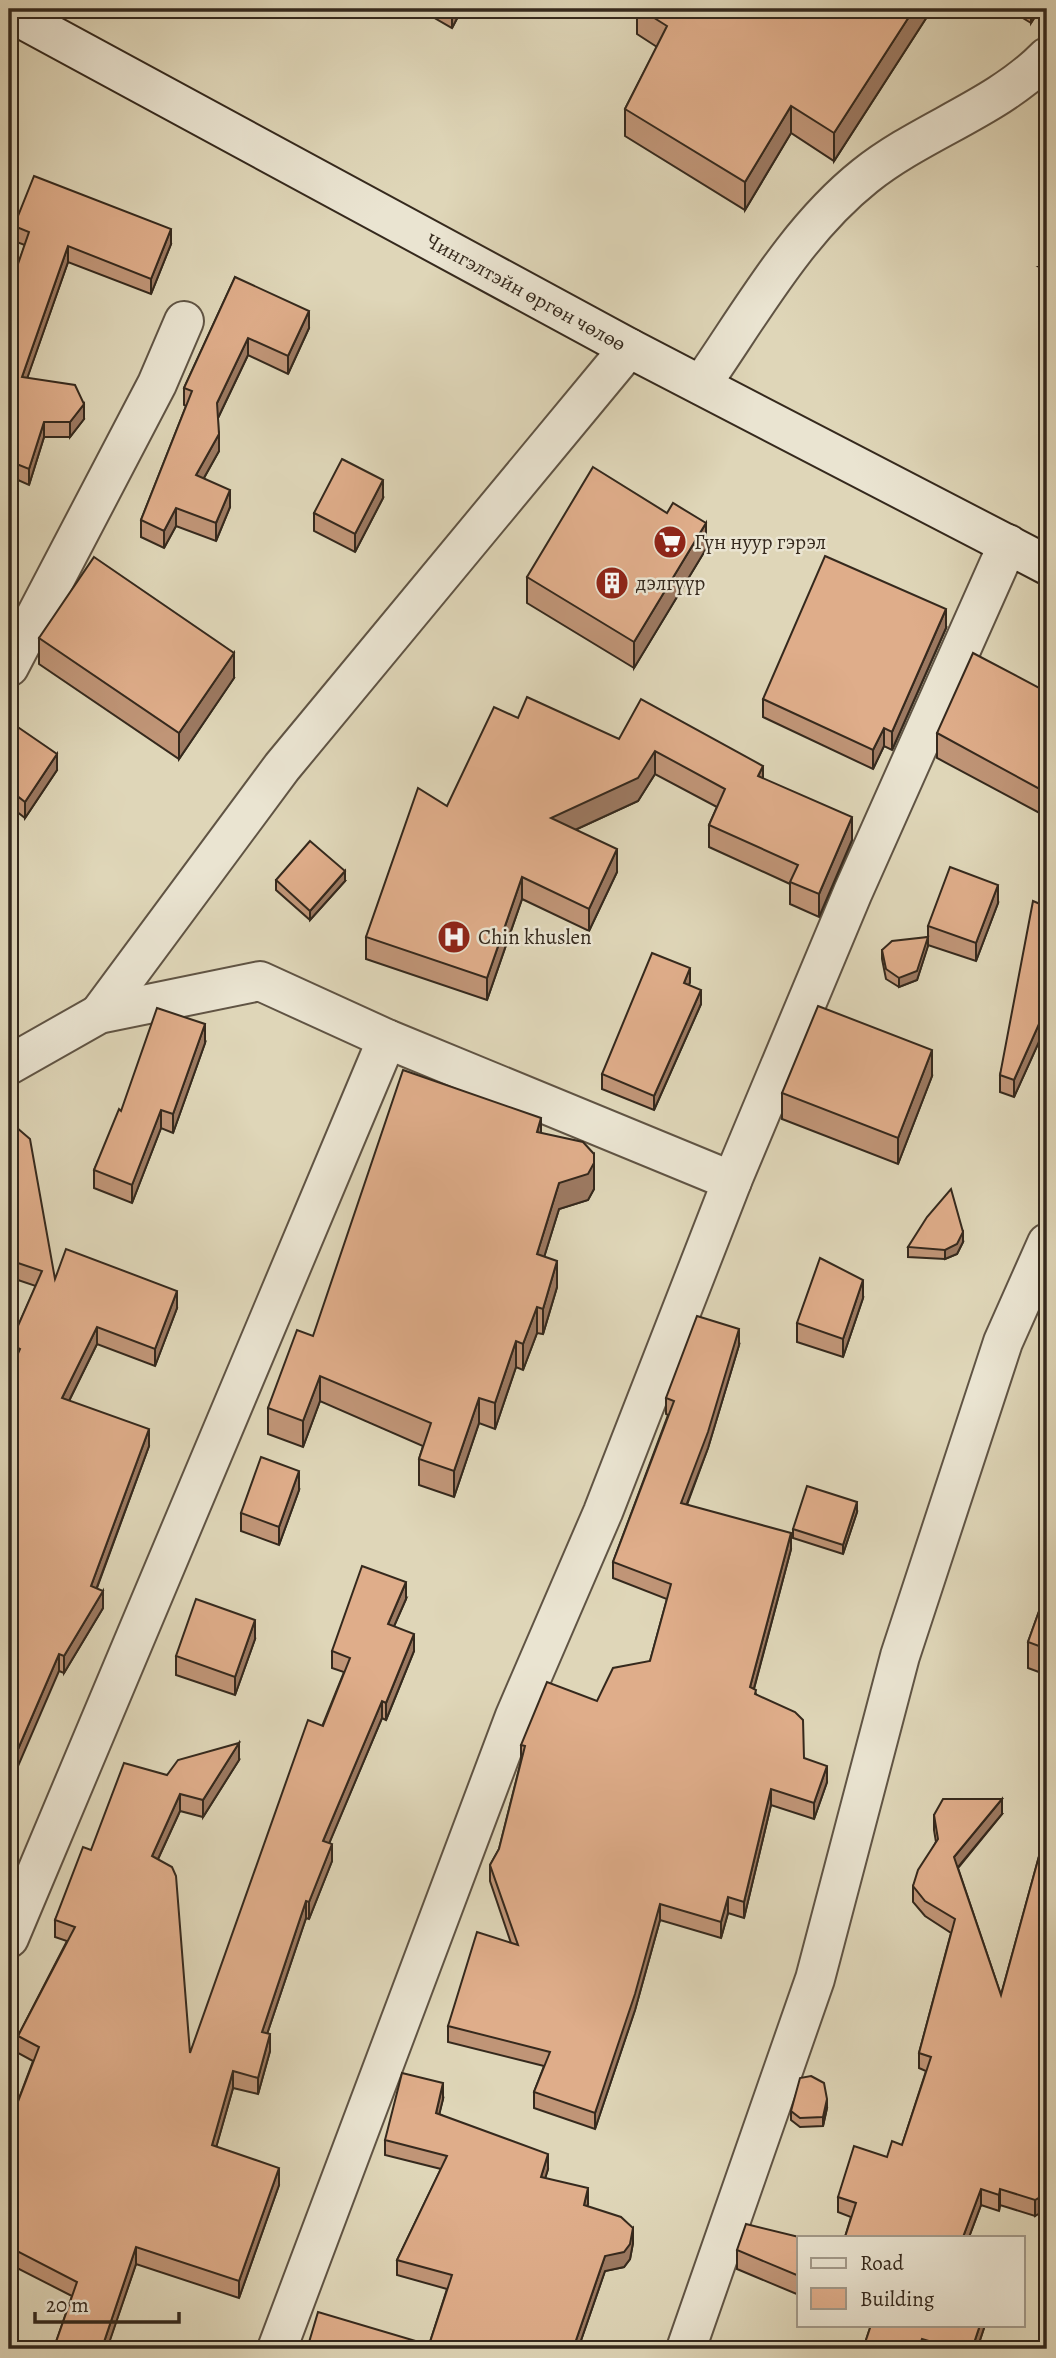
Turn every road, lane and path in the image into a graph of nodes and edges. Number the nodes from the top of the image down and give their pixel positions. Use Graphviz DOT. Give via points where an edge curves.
graph roads {
  1 [pos="9,12"];
  2 [pos="1047,57"];
  3 [pos="184,321"];
  4 [pos="629,348"];
  5 [pos="701,385"];
  6 [pos="1008,544"];
  7 [pos="1047,565"];
  8 [pos="9,667"];
  9 [pos="99,1014"];
  10 [pos="387,1039"];
  11 [pos="9,1065"];
  12 [pos="732,1181"];
  13 [pos="1047,1242"];
  14 [pos="9,1938"];
  15 [pos="277,2349"];
  16 [pos="686,2349"];
  1 -- 4 [label="street, Чингэлтэйн өргөн чөлөө"];
  2 -- 5 [label="street" via="989,101 898,153 843,194 797,246"];
  3 -- 8 [label="street" via="157,384"];
  4 -- 5 [label="street, Чингэлтэйн өргөн чөлөө"];
  4 -- 9 [label="street" via="282,767"];
  5 -- 6 [label="street, Чингэлтэйн өргөн чөлөө"];
  6 -- 7 [label="street, Чингэлтэйн өргөн чөлөө"];
  6 -- 12 [label="street" via="853,892"];
  9 -- 10 [label="street" via="260,981"];
  9 -- 11 [label="street"];
  10 -- 12 [label="street"];
  10 -- 14 [label="street"];
  12 -- 15 [label="street" via="603,1512 515,1716"];
  13 -- 16 [label="street" via="1003,1342 904,1643 815,1979"];
}
